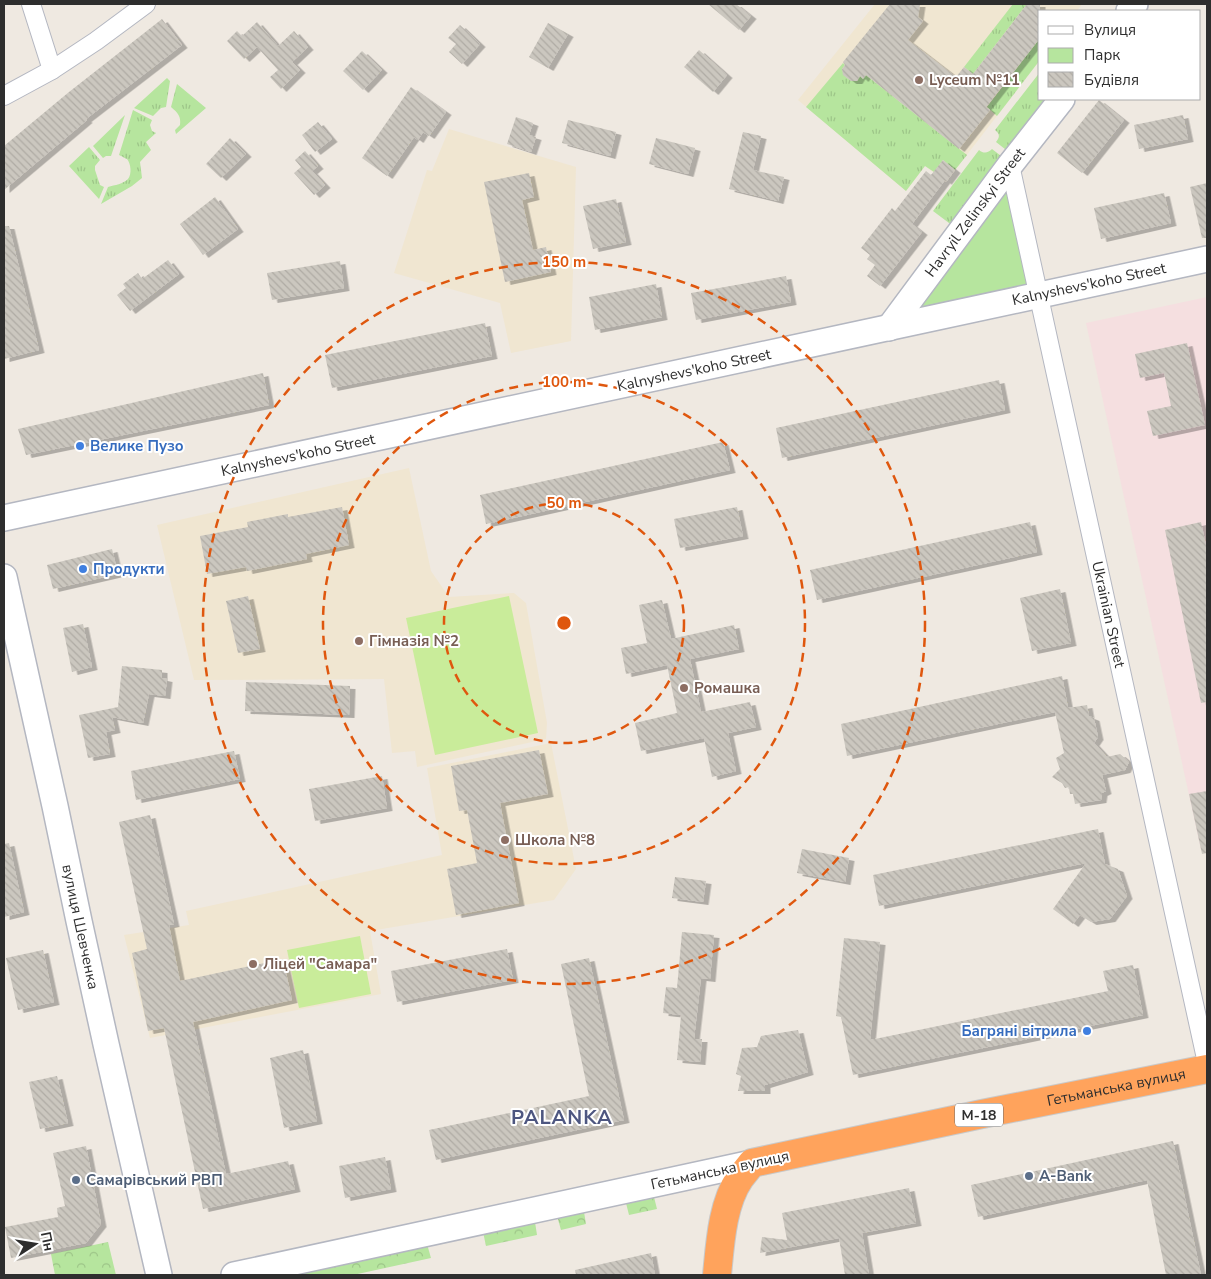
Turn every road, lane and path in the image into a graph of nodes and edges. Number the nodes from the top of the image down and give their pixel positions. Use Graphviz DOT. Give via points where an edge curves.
graph roads {
  1 [pos="31,4"];
  2 [pos="146,4"];
  3 [pos="52,70"];
  4 [pos="4,96"];
  5 [pos="1061,100"];
  6 [pos="1010,165"];
  7 [pos="1207,259"];
  8 [pos="1038,295"];
  9 [pos="889,328"];
  10 [pos="4,518"];
  11 [pos="4,577"];
  12 [pos="1207,1063"];
  13 [pos="1207,1069"];
  14 [pos="752,1163"];
  15 [pos="159,1275"];
  16 [pos="234,1275"];
  17 [pos="717,1275"];
  1 -- 3 [label="street"];
  2 -- 3 [label="street"];
  3 -- 4 [label="street"];
  5 -- 6 [label="street, Havryil Zelinskyi Street"];
  6 -- 8 [label="street, Ukrainian Street"];
  6 -- 9 [label="street, Havryil Zelinskyi Street"];
  7 -- 8 [label="street, Kalnyshevsʹkoho Street"];
  8 -- 9 [label="street, Kalnyshevsʹkoho Street"];
  8 -- 12 [label="street, Ukrainian Street"];
  9 -- 10 [label="street, Kalnyshevsʹkoho Street"];
  11 -- 15 [label="street, вулиця Шевченка"];
  13 -- 14 [label="highway, Гетьманська вулиця / М-18"];
  14 -- 16 [label="street, Гетьманська вулиця"];
  14 -- 17 [label="highway" via="730,1198 722,1227"];
}
